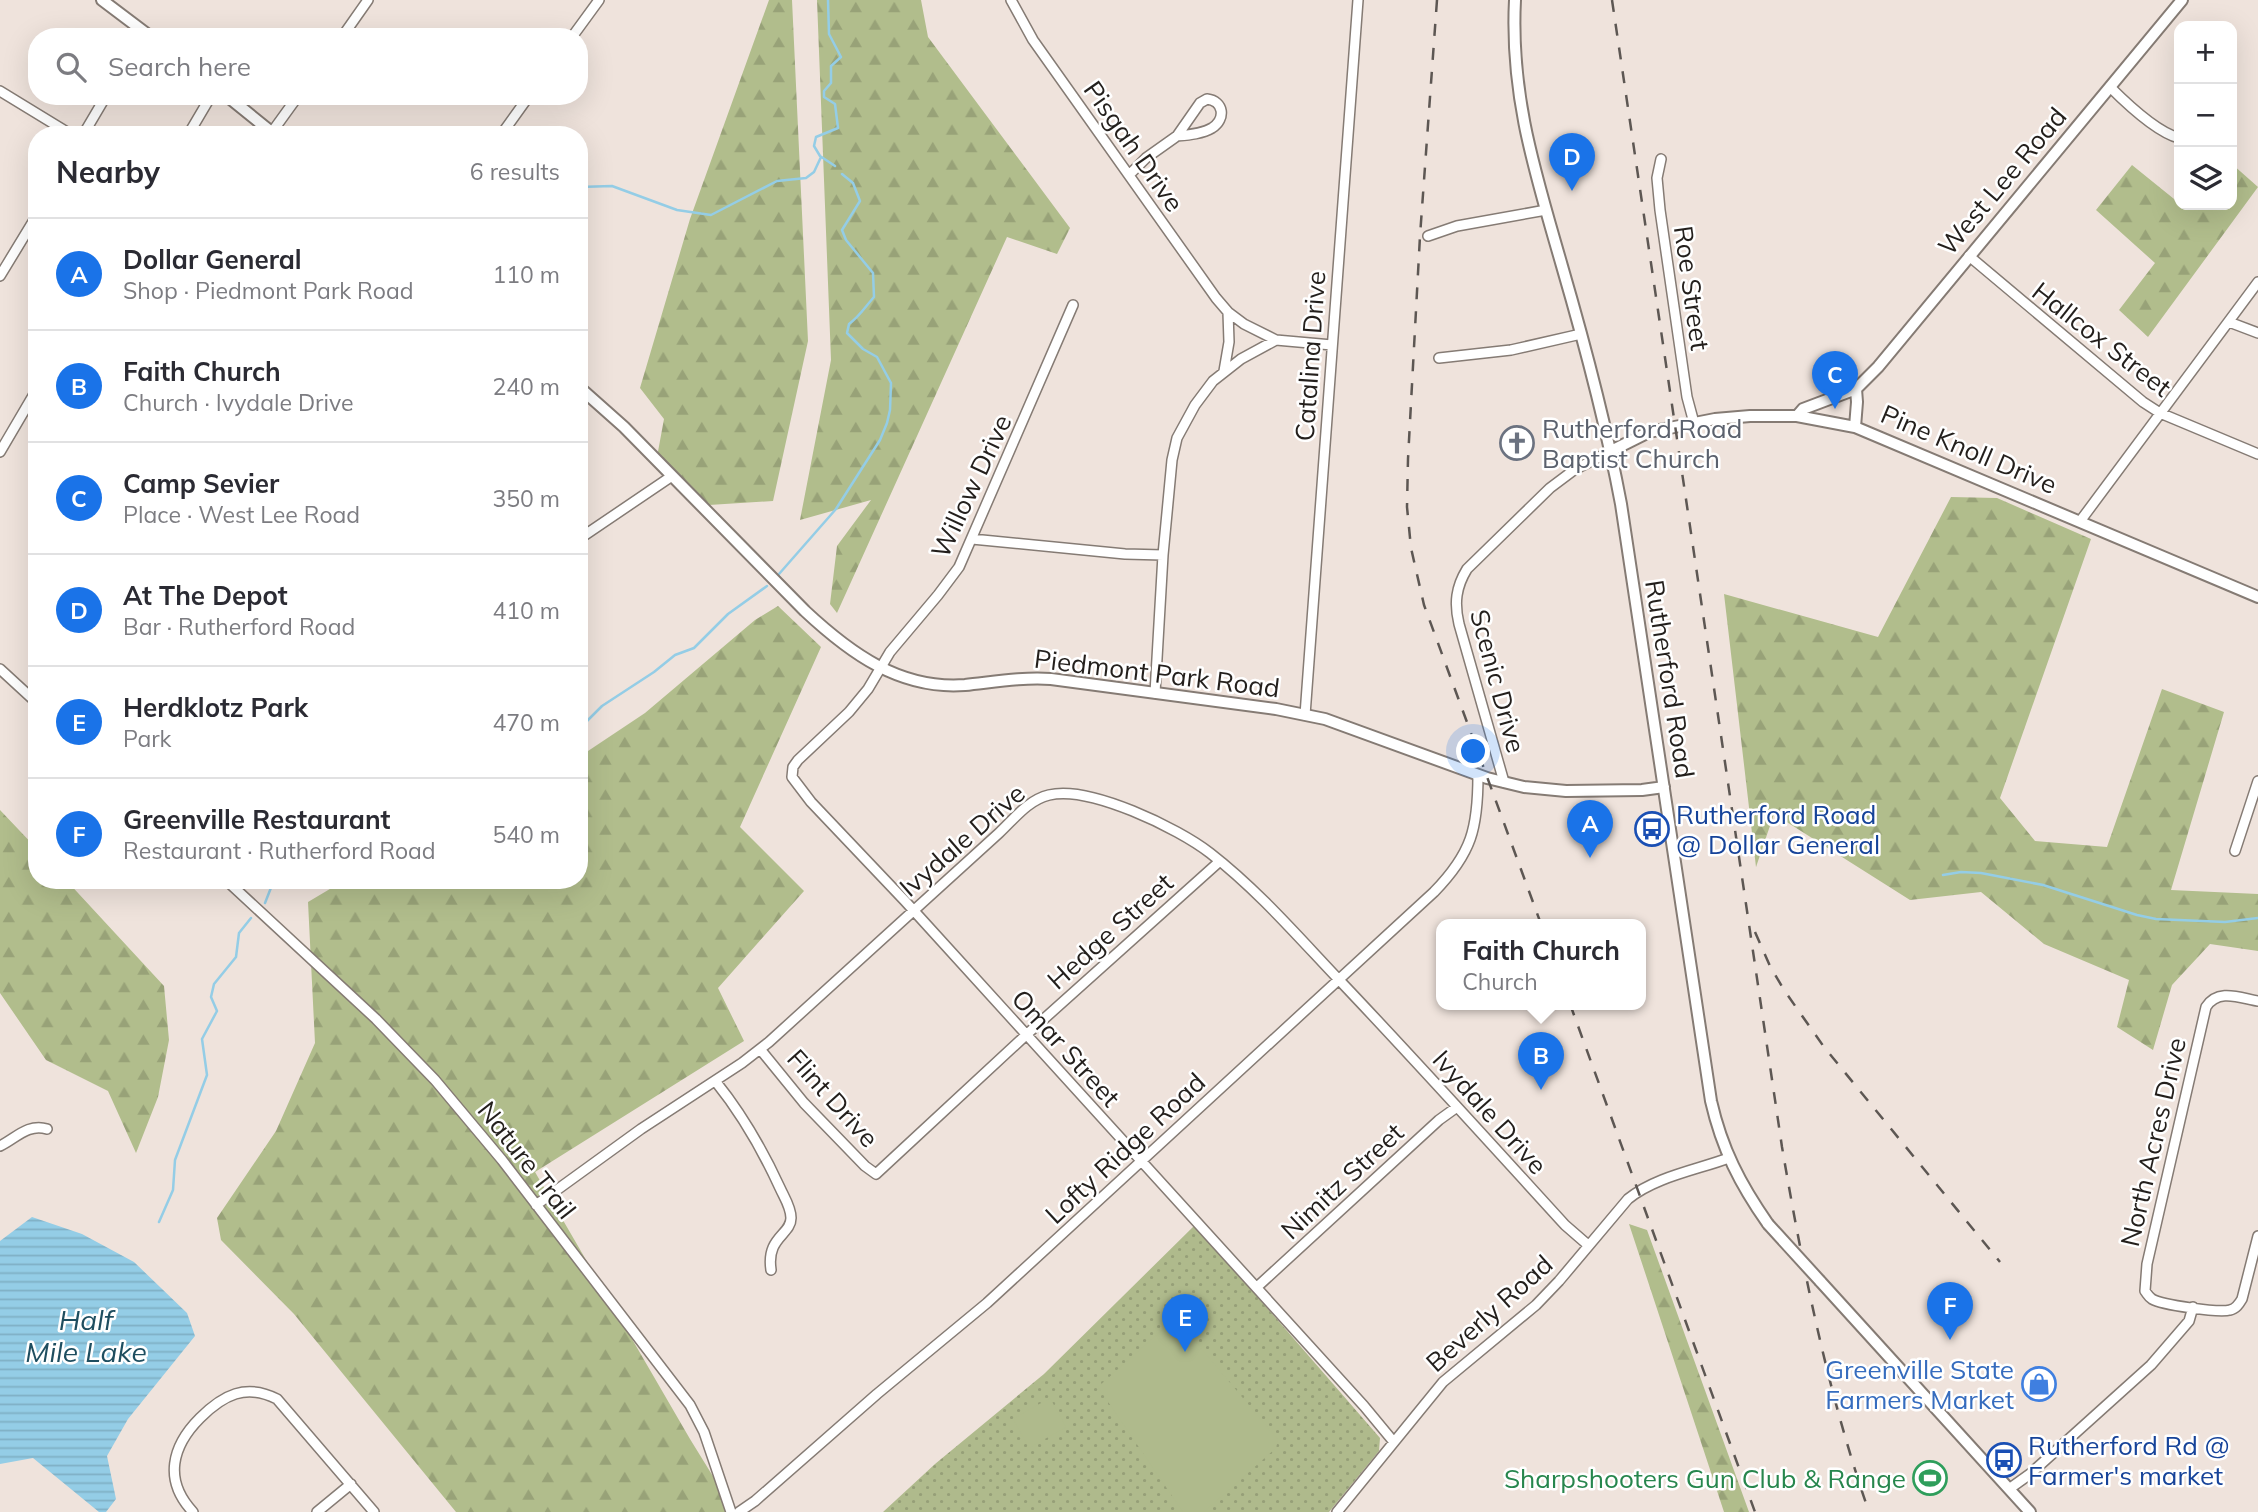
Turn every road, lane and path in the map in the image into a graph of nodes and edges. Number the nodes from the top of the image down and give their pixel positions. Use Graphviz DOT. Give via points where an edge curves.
graph roads {
  1 [pos="102,0"];
  2 [pos="368,0"];
  3 [pos="598,0"];
  4 [pos="1011,0"];
  5 [pos="1357,0"];
  6 [pos="1515,0"];
  7 [pos="2182,0"];
  8 [pos="138,28"];
  9 [pos="348,28"];
  10 [pos="578,28"];
  11 [pos="2110,87"];
  12 [pos="0,91"];
  13 [pos="101,105"];
  14 [pos="206,105"];
  15 [pos="238,105"];
  16 [pos="292,105"];
  17 [pos="522,105"];
  18 [pos="57,126"];
  19 [pos="88,126"];
  20 [pos="193,126"];
  21 [pos="265,126"];
  22 [pos="279,126"];
  23 [pos="507,126"];
  24 [pos="1177,136"];
  25 [pos="2174,137"];
  26 [pos="1661,159"];
  27 [pos="1129,175"];
  28 [pos="1546,210"];
  29 [pos="28,230"];
  30 [pos="1428,236"];
  31 [pos="1969,256"];
  32 [pos="1,273"];
  33 [pos="2258,282"];
  34 [pos="1073,305"];
  35 [pos="1228,312"];
  36 [pos="2229,322"];
  37 [pos="2258,333"];
  38 [pos="1581,334"];
  39 [pos="1276,340"];
  40 [pos="1332,345"];
  41 [pos="1439,358"];
  42 [pos="1224,371"];
  43 [pos="1856,389"];
  44 [pos="588,395"];
  45 [pos="28,404"];
  46 [pos="2160,413"];
  47 [pos="1797,416"];
  48 [pos="1694,423"];
  49 [pos="1855,427"];
  50 [pos="1611,451"];
  51 [pos="0,452"];
  52 [pos="2258,454"];
  53 [pos="672,476"];
  54 [pos="2081,520"];
  55 [pos="588,533"];
  56 [pos="972,539"];
  57 [pos="1163,555"];
  58 [pos="2258,597"];
  59 [pos="0,669"];
  60 [pos="882,669"];
  61 [pos="1155,694"];
  62 [pos="28,695"];
  63 [pos="1305,715"];
  64 [pos="1478,775"];
  65 [pos="792,777"];
  66 [pos="2258,781"];
  67 [pos="1504,782"];
  68 [pos="1664,787"];
  69 [pos="2235,851"];
  70 [pos="1220,861"];
  71 [pos="236,889"];
  72 [pos="913,910"];
  73 [pos="1339,979"];
  74 [pos="2258,1001"];
  75 [pos="1026,1035"];
  76 [pos="760,1049"];
  77 [pos="716,1082"];
  78 [pos="1457,1107"];
  79 [pos="47,1129"];
  80 [pos="0,1146"];
  81 [pos="1729,1158"];
  82 [pos="1141,1161"];
  83 [pos="876,1174"];
  84 [pos="536,1205"];
  85 [pos="2258,1236"];
  86 [pos="1588,1245"];
  87 [pos="771,1270"];
  88 [pos="1257,1287"];
  89 [pos="2193,1307"];
  90 [pos="1393,1441"];
  91 [pos="351,1485"];
  92 [pos="2009,1489"];
  93 [pos="194,1512"];
  94 [pos="317,1512"];
  95 [pos="374,1512"];
  96 [pos="731,1512"];
  97 [pos="739,1512"];
  98 [pos="1337,1512"];
  99 [pos="2030,1512"];
  1 -- 8 [label="street"];
  2 -- 9 [label="street"];
  3 -- 10 [label="street"];
  4 -- 27 [label="street, Pisgah Drive" via="1033,40"];
  5 -- 40 [label="street, Catalina Drive"];
  6 -- 28 [label="street, Rutherford Road" via="1514,40 1524,131"];
  7 -- 11 [label="street, West Lee Road"];
  11 -- 25 [label="street"];
  11 -- 31 [label="street, West Lee Road"];
  12 -- 18 [label="street"];
  13 -- 19 [label="street"];
  14 -- 20 [label="street"];
  15 -- 21 [label="street"];
  16 -- 22 [label="street"];
  17 -- 23 [label="street"];
  24 -- 24 [label="street" via="1203,100 1211,99 1220,106 1221,118 1211,129"];
  24 -- 27 [label="street"];
  26 -- 48 [label="street, Roe Street" via="1657,178 1660,210"];
  27 -- 35 [label="street, Pisgah Drive"];
  28 -- 30 [label="street" via="1457,226"];
  28 -- 38 [label="street, Rutherford Road"];
  29 -- 32 [label="street"];
  31 -- 43 [label="street, West Lee Road"];
  31 -- 46 [label="street, Hallcox Street"];
  33 -- 36 [label="street"];
  34 -- 56 [label="street, Willow Drive"];
  35 -- 39 [label="street, Pisgah Drive"];
  35 -- 42 [label="street"];
  36 -- 37 [label="street"];
  36 -- 46 [label="street"];
  38 -- 41 [label="street" via="1511,350"];
  38 -- 50 [label="street, Rutherford Road"];
  39 -- 40 [label="street, Pisgah Drive"];
  39 -- 42 [label="street"];
  40 -- 63 [label="street, Catalina Drive"];
  42 -- 57 [label="street" via="1195,405 1177,438"];
  43 -- 47 [label="street, West Lee Road" via="1803,409"];
  43 -- 49 [label="street"];
  44 -- 53 [label="street, Piedmont Park Road"];
  45 -- 51 [label="street"];
  46 -- 52 [label="street, Hallcox Street"];
  46 -- 54 [label="street"];
  47 -- 48 [label="street, Pine Knoll Drive"];
  47 -- 49 [label="street, Pine Knoll Drive"];
  48 -- 50 [label="street, Pine Knoll Drive" via="1649,432"];
  49 -- 54 [label="street, Pine Knoll Drive"];
  50 -- 67 [label="street, Scenic Drive" via="1550,488 1467,569 1459,584 1459,624"];
  50 -- 68 [label="street, Rutherford Road"];
  53 -- 55 [label="street"];
  53 -- 60 [label="street, Piedmont Park Road" via="833,637"];
  54 -- 58 [label="street, Pine Knoll Drive"];
  56 -- 57 [label="street"];
  56 -- 60 [label="street, Willow Drive" via="959,567 890,652"];
  57 -- 61 [label="street"];
  59 -- 62 [label="street"];
  60 -- 61 [label="street, Piedmont Park Road" via="937,685 1039,678"];
  60 -- 65 [label="street, Willow Drive" via="849,712 798,760"];
  61 -- 63 [label="street, Piedmont Park Road"];
  63 -- 64 [label="street, Piedmont Park Road"];
  64 -- 67 [label="street, Piedmont Park Road"];
  64 -- 73 [label="street, Lofty Ridge Road" via="1475,826 1457,866"];
  65 -- 72 [label="street, Omar Street"];
  66 -- 69 [label="street"];
  67 -- 68 [label="street, Piedmont Park Road" via="1566,791"];
  68 -- 81 [label="street, Rutherford Road" via="1711,1101"];
  70 -- 72 [label="street, Ivydale Drive" via="1169,829 1109,802 1049,794 1027,805"];
  70 -- 73 [label="street, Ivydale Drive"];
  70 -- 75 [label="street, Hedge Street"];
  71 -- 84 [label="street, Nature Trail" via="405,1048"];
  72 -- 75 [label="street, Omar Street"];
  72 -- 76 [label="street, Ivydale Drive"];
  73 -- 78 [label="street, Ivydale Drive"];
  73 -- 82 [label="street, Lofty Ridge Road"];
  74 -- 89 [label="street, North Acres Drive" via="2220,996 2206,1007 2147,1264 2144,1287 2150,1297"];
  75 -- 82 [label="street, Omar Street"];
  75 -- 83 [label="street, Hedge Street"];
  76 -- 77 [label="street, Ivydale Drive"];
  76 -- 83 [label="street, Flint Drive" via="804,1103"];
  77 -- 84 [label="street, Ivydale Drive" via="640,1129"];
  77 -- 87 [label="street" via="775,1176 791,1214 790,1223 772,1246"];
  78 -- 86 [label="street, Ivydale Drive"];
  78 -- 88 [label="street, Nimitz Street"];
  79 -- 80 [label="street" via="30,1129"];
  81 -- 86 [label="street, Beverly Road" via="1639,1190"];
  81 -- 92 [label="street, Rutherford Road, bridge" via="1768,1224"];
  82 -- 88 [label="street, Omar Street"];
  82 -- 97 [label="street, Lofty Ridge Road" via="987,1303"];
  84 -- 96 [label="street, Nature Trail" via="690,1405"];
  85 -- 89 [label="street, North Acres Drive" via="2239,1304 2229,1311"];
  86 -- 90 [label="street, Beverly Road" via="1536,1305 1443,1382"];
  88 -- 90 [label="street, Omar Street"];
  89 -- 92 [label="street" via="2189,1321 2151,1365"];
  90 -- 98 [label="street, Beverly Road"];
  91 -- 93 [label="street" via="277,1399 260,1392 236,1393 202,1415 177,1451 176,1483"];
  91 -- 94 [label="street"];
  91 -- 95 [label="street"];
  92 -- 99 [label="street, Rutherford Road"];
}
